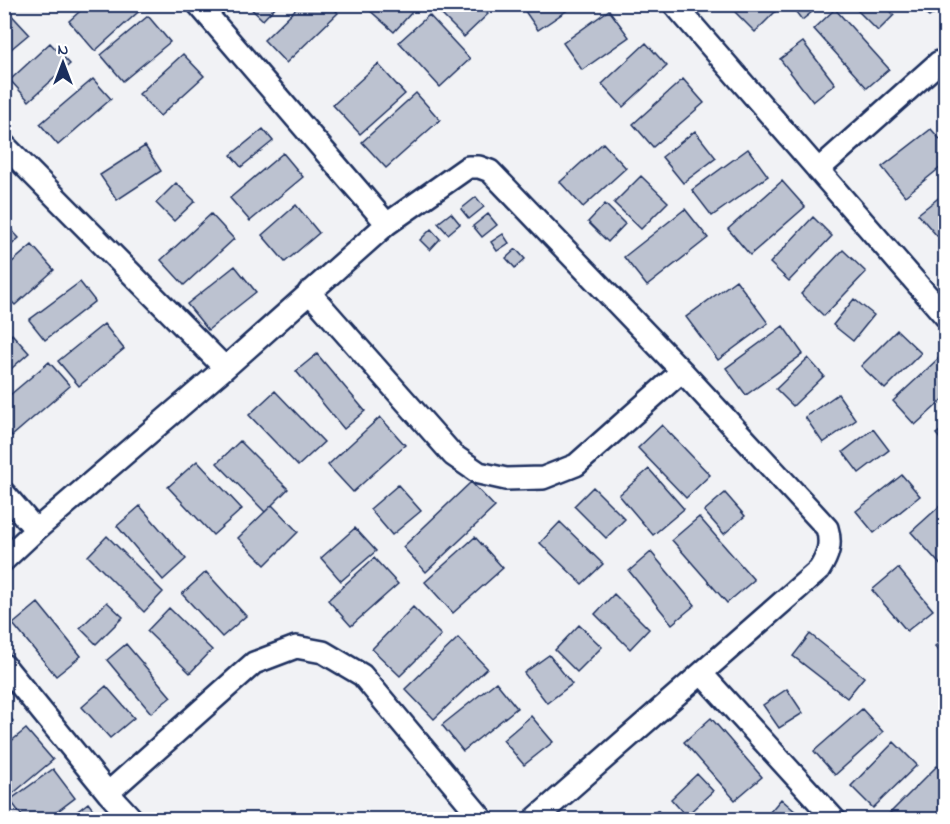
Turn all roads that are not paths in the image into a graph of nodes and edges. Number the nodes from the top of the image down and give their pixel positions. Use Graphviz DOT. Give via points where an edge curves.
graph roads {
  1 [pos="198,4"];
  2 [pos="674,4"];
  3 [pos="945,59"];
  4 [pos="4,145"];
  5 [pos="818,170"];
  6 [pos="387,224"];
  7 [pos="309,292"];
  8 [pos="945,317"];
  9 [pos="225,368"];
  10 [pos="682,371"];
  11 [pos="4,493"];
  12 [pos="36,530"];
  13 [pos="4,560"];
  14 [pos="4,665"];
  15 [pos="702,674"];
  16 [pos="108,793"];
  17 [pos="133,819"];
  18 [pos="483,819"];
  19 [pos="534,819"];
  20 [pos="835,819"];
  1 -- 6 [label="street"];
  2 -- 5 [label="street"];
  3 -- 5 [label="street"];
  4 -- 9 [label="street"];
  5 -- 8 [label="street"];
  6 -- 7 [label="street"];
  6 -- 10 [label="street" via="468,167 490,171"];
  7 -- 9 [label="street"];
  7 -- 10 [label="street" via="453,455 479,473 506,479 543,478 576,465"];
  9 -- 12 [label="street"];
  10 -- 15 [label="street" via="827,528 830,537 819,570"];
  11 -- 12 [label="street"];
  12 -- 13 [label="street"];
  14 -- 16 [label="street"];
  15 -- 19 [label="street"];
  15 -- 20 [label="street"];
  16 -- 17 [label="street"];
  16 -- 18 [label="street" via="254,663 296,647 323,652 362,675"];
}
